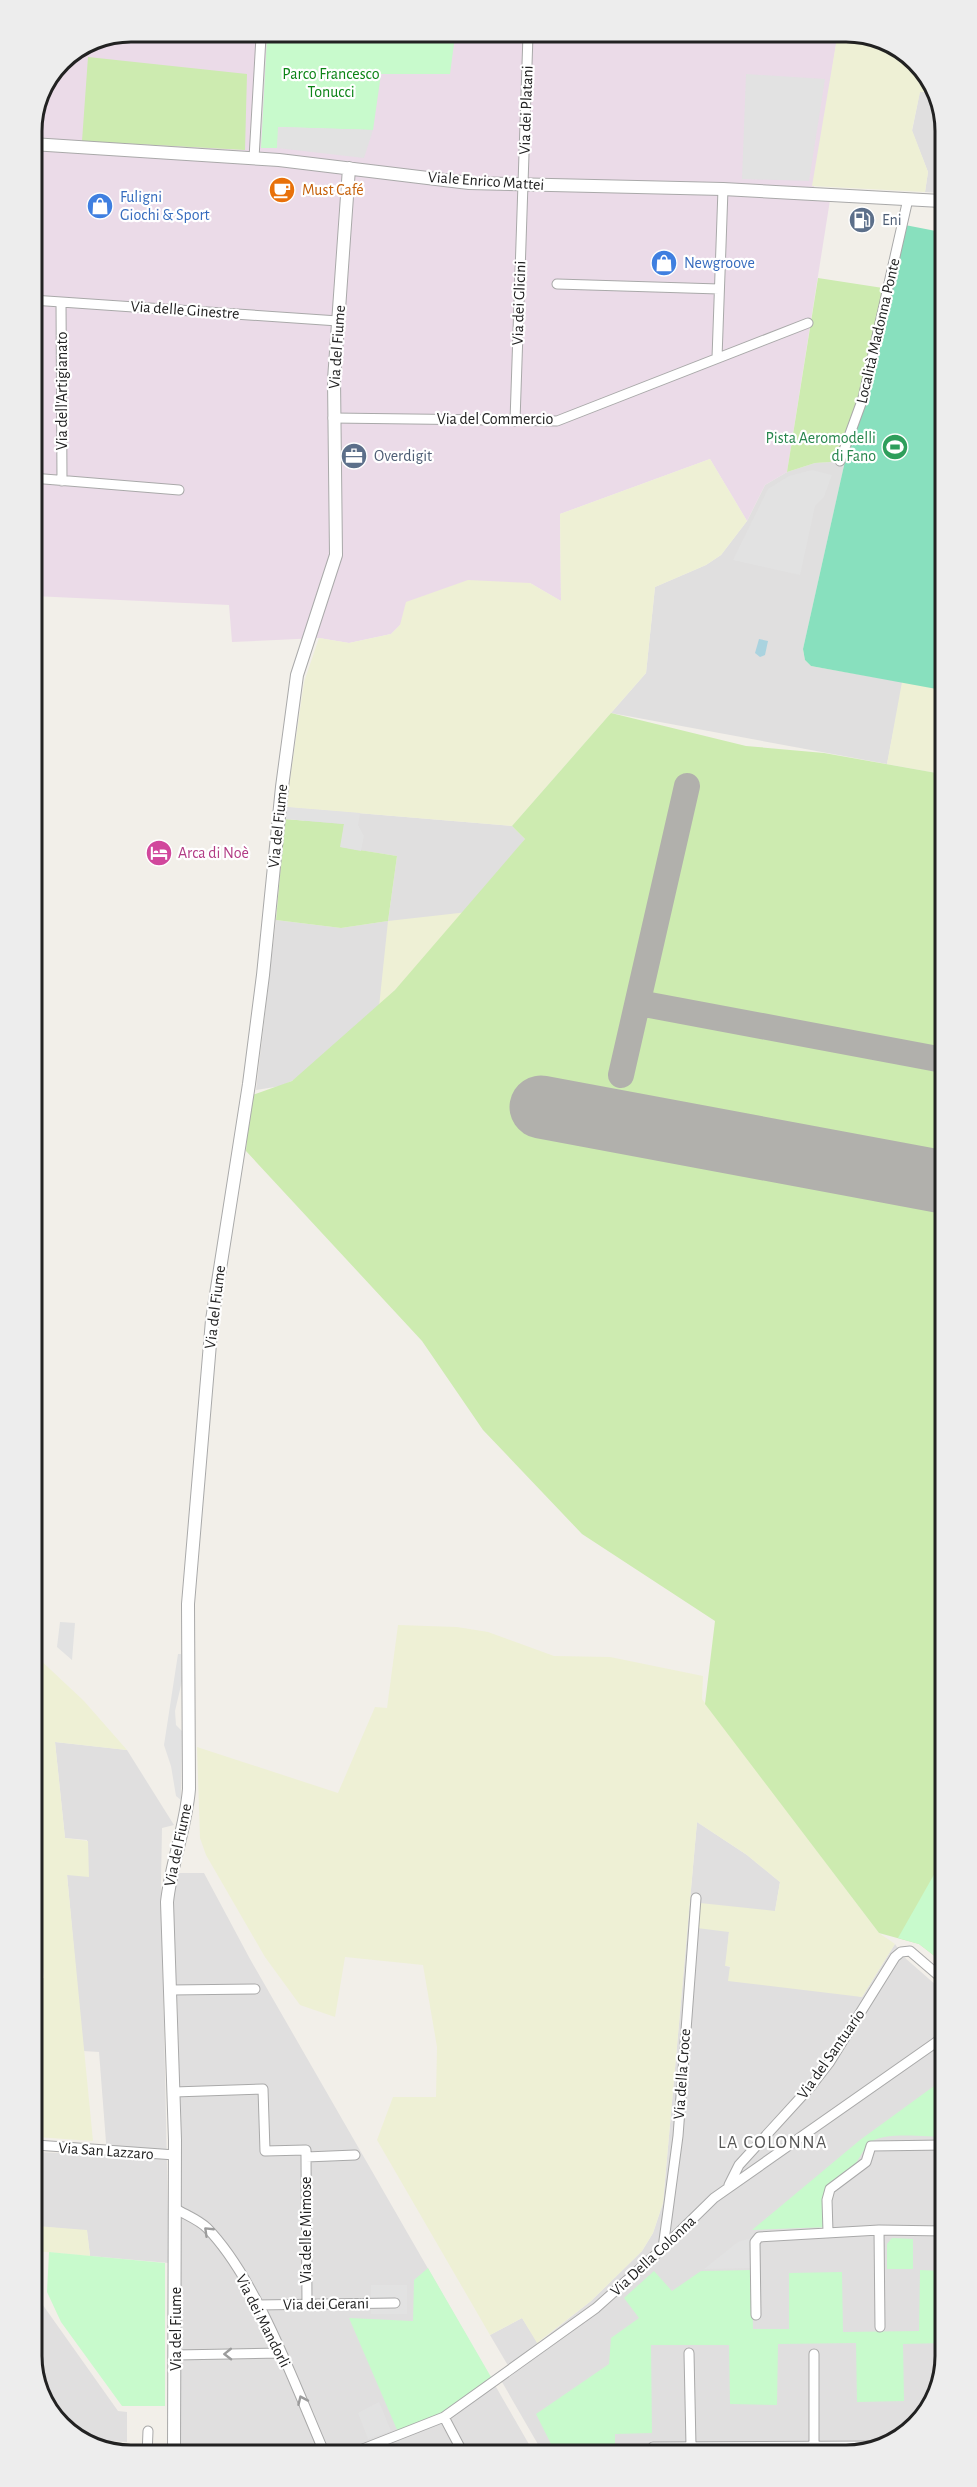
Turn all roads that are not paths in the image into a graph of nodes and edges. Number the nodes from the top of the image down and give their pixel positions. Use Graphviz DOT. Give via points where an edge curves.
graph roads {
  1 [pos="261,42"];
  2 [pos="528,42"];
  3 [pos="42,145"];
  4 [pos="254,158"];
  5 [pos="350,168"];
  6 [pos="523,185"];
  7 [pos="723,189"];
  8 [pos="908,199"];
  9 [pos="935,201"];
  10 [pos="557,284"];
  11 [pos="719,289"];
  12 [pos="42,301"];
  13 [pos="61,302"];
  14 [pos="338,321"];
  15 [pos="808,323"];
  16 [pos="717,358"];
  17 [pos="333,418"];
  18 [pos="515,420"];
  19 [pos="840,461"];
  20 [pos="42,479"];
  21 [pos="62,481"];
  22 [pos="179,490"];
  23 [pos="696,1898"];
  24 [pos="935,1972"];
  25 [pos="255,1989"];
  26 [pos="171,1990"];
  27 [pos="935,2043"];
  28 [pos="174,2092"];
  29 [pos="42,2145"];
  30 [pos="935,2145"];
  31 [pos="175,2155"];
  32 [pos="355,2155"];
  33 [pos="306,2157"];
  34 [pos="721,2193"];
  35 [pos="176,2209"];
  36 [pos="879,2230"];
  37 [pos="935,2231"];
  38 [pos="828,2232"];
  39 [pos="663,2248"];
  40 [pos="394,2303"];
  41 [pos="306,2304"];
  42 [pos="257,2305"];
  43 [pos="756,2315"];
  44 [pos="880,2327"];
  45 [pos="281,2353"];
  46 [pos="689,2353"];
  47 [pos="814,2354"];
  48 [pos="176,2355"];
  49 [pos="444,2417"];
  50 [pos="148,2431"];
  51 [pos="147,2445"];
  52 [pos="174,2445"];
  53 [pos="321,2445"];
  54 [pos="373,2445"];
  55 [pos="459,2445"];
  56 [pos="691,2445"];
  57 [pos="814,2445"];
  1 -- 4 [label="street"];
  2 -- 6 [label="street, Via dei Platani"];
  3 -- 4 [label="street, Viale Enrico Mattei"];
  4 -- 5 [label="street, Viale Enrico Mattei"];
  5 -- 6 [label="street, Viale Enrico Mattei" via="470,183"];
  5 -- 14 [label="street, Via del Fiume"];
  6 -- 7 [label="street, Viale Enrico Mattei"];
  6 -- 18 [label="street, Via dei Glicini"];
  7 -- 8 [label="street, Viale Enrico Mattei"];
  7 -- 11 [label="street"];
  8 -- 9 [label="street, Viale Enrico Mattei"];
  8 -- 19 [label="street, Località Madonna Ponte" via="863,398"];
  10 -- 11 [label="street"];
  11 -- 16 [label="street"];
  12 -- 13 [label="street, Via delle Ginestre"];
  13 -- 14 [label="street, Via delle Ginestre"];
  13 -- 21 [label="street, Via dell'Artigianato"];
  14 -- 17 [label="street, Via del Fiume"];
  15 -- 16 [label="street, Via del Commercio"];
  16 -- 18 [label="street, Via del Commercio" via="557,421"];
  17 -- 18 [label="street, Via del Commercio"];
  17 -- 26 [label="street, Via del Fiume" via="336,555 297,675 264,975 212,1320 188,1604 189,1789 170,1870 167,1902"];
  20 -- 21 [label="street"];
  21 -- 22 [label="street"];
  23 -- 39 [label="street, Via della Croce" via="678,2136"];
  24 -- 34 [label="street, Via del Santuario" via="910,1951 895,1957 818,2078 739,2165"];
  25 -- 26 [label="street"];
  26 -- 28 [label="street, Via del Fiume"];
  27 -- 34 [label="street, Via Della Colonna"];
  28 -- 31 [label="street, Via del Fiume"];
  28 -- 33 [label="street" via="263,2089 265,2151 306,2150"];
  29 -- 31 [label="street, Via San Lazzaro"];
  30 -- 38 [label="street" via="871,2146 866,2162 830,2189"];
  31 -- 35 [label="street, Via del Fiume"];
  32 -- 33 [label="street"];
  33 -- 41 [label="street, Via delle Mimose"];
  34 -- 39 [label="street, Via Della Colonna"];
  42 -- 35 [label="street, Via dei Mandorli, one-way" via="206,2227"];
  35 -- 48 [label="street, Via del Fiume"];
  36 -- 37 [label="street"];
  36 -- 38 [label="street"];
  36 -- 44 [label="street"];
  38 -- 43 [label="street" via="759,2237 755,2242"];
  39 -- 49 [label="street, Via Della Colonna" via="596,2308"];
  40 -- 41 [label="street, Via dei Gerani"];
  41 -- 42 [label="street, Via dei Gerani"];
  42 -- 45 [label="street, Via dei Mandorli"];
  45 -- 48 [label="street, one-way"];
  53 -- 45 [label="street, Via dei Mandorli, one-way"];
  46 -- 56 [label="street"];
  47 -- 57 [label="street"];
  48 -- 52 [label="street, Via del Fiume"];
  49 -- 54 [label="street, Via Della Colonna"];
  49 -- 55 [label="street"];
  50 -- 51 [label="street"];
}
